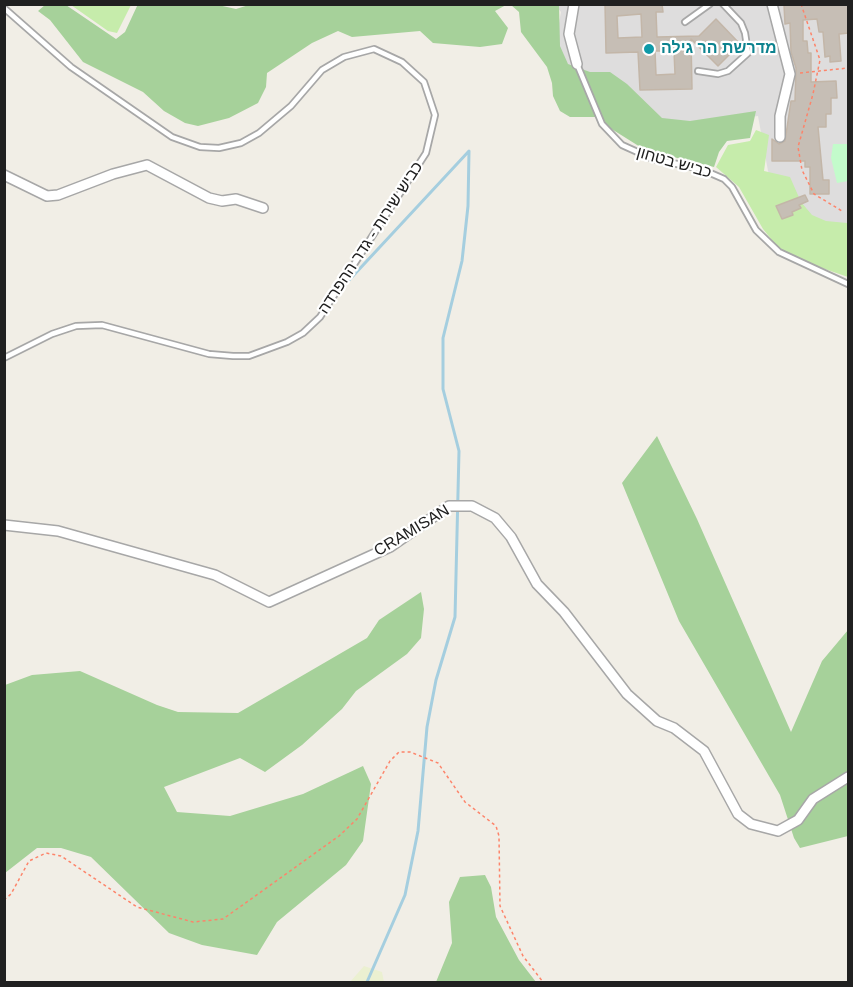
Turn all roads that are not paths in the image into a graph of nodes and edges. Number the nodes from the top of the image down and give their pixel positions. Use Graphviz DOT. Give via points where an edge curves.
graph roads {
  1 [pos="574,4"];
  2 [pos="710,4"];
  3 [pos="723,4"];
  4 [pos="772,4"];
  5 [pos="4,8"];
  6 [pos="685,22"];
  7 [pos="577,64"];
  8 [pos="698,71"];
  9 [pos="780,137"];
  10 [pos="4,175"];
  11 [pos="263,208"];
  12 [pos="849,284"];
  13 [pos="4,358"];
  14 [pos="4,525"];
  15 [pos="849,777"];
  1 -- 7 [label="street" via="569,34"];
  2 -- 6 [label="lane"];
  3 -- 8 [label="lane" via="741,23 748,53 718,74"];
  4 -- 9 [label="street" via="790,74 780,116"];
  5 -- 13 [label="lane, כביש שירות - גדר ההפרדה" via="79,73 172,137 200,147 230,146 259,133 291,106 322,70 344,57 374,49 402,62 424,82 435,115 426,153 413,174 320,317 295,337 249,356 233,356 208,354 102,325 76,326"];
  7 -- 12 [label="lane, כביש בטחון" via="602,124 622,145 653,159 701,169 724,179 756,230 779,252"];
  10 -- 11 [label="street" via="47,196 147,165 209,198 236,199"];
  14 -- 15 [label="street, CRAMISAN" via="58,531 215,575 269,602 390,548 449,506 472,506 495,518 511,537 537,584 564,612 627,694 657,721 674,728 704,751 738,814 751,824 778,831 798,820 813,799"];
}
